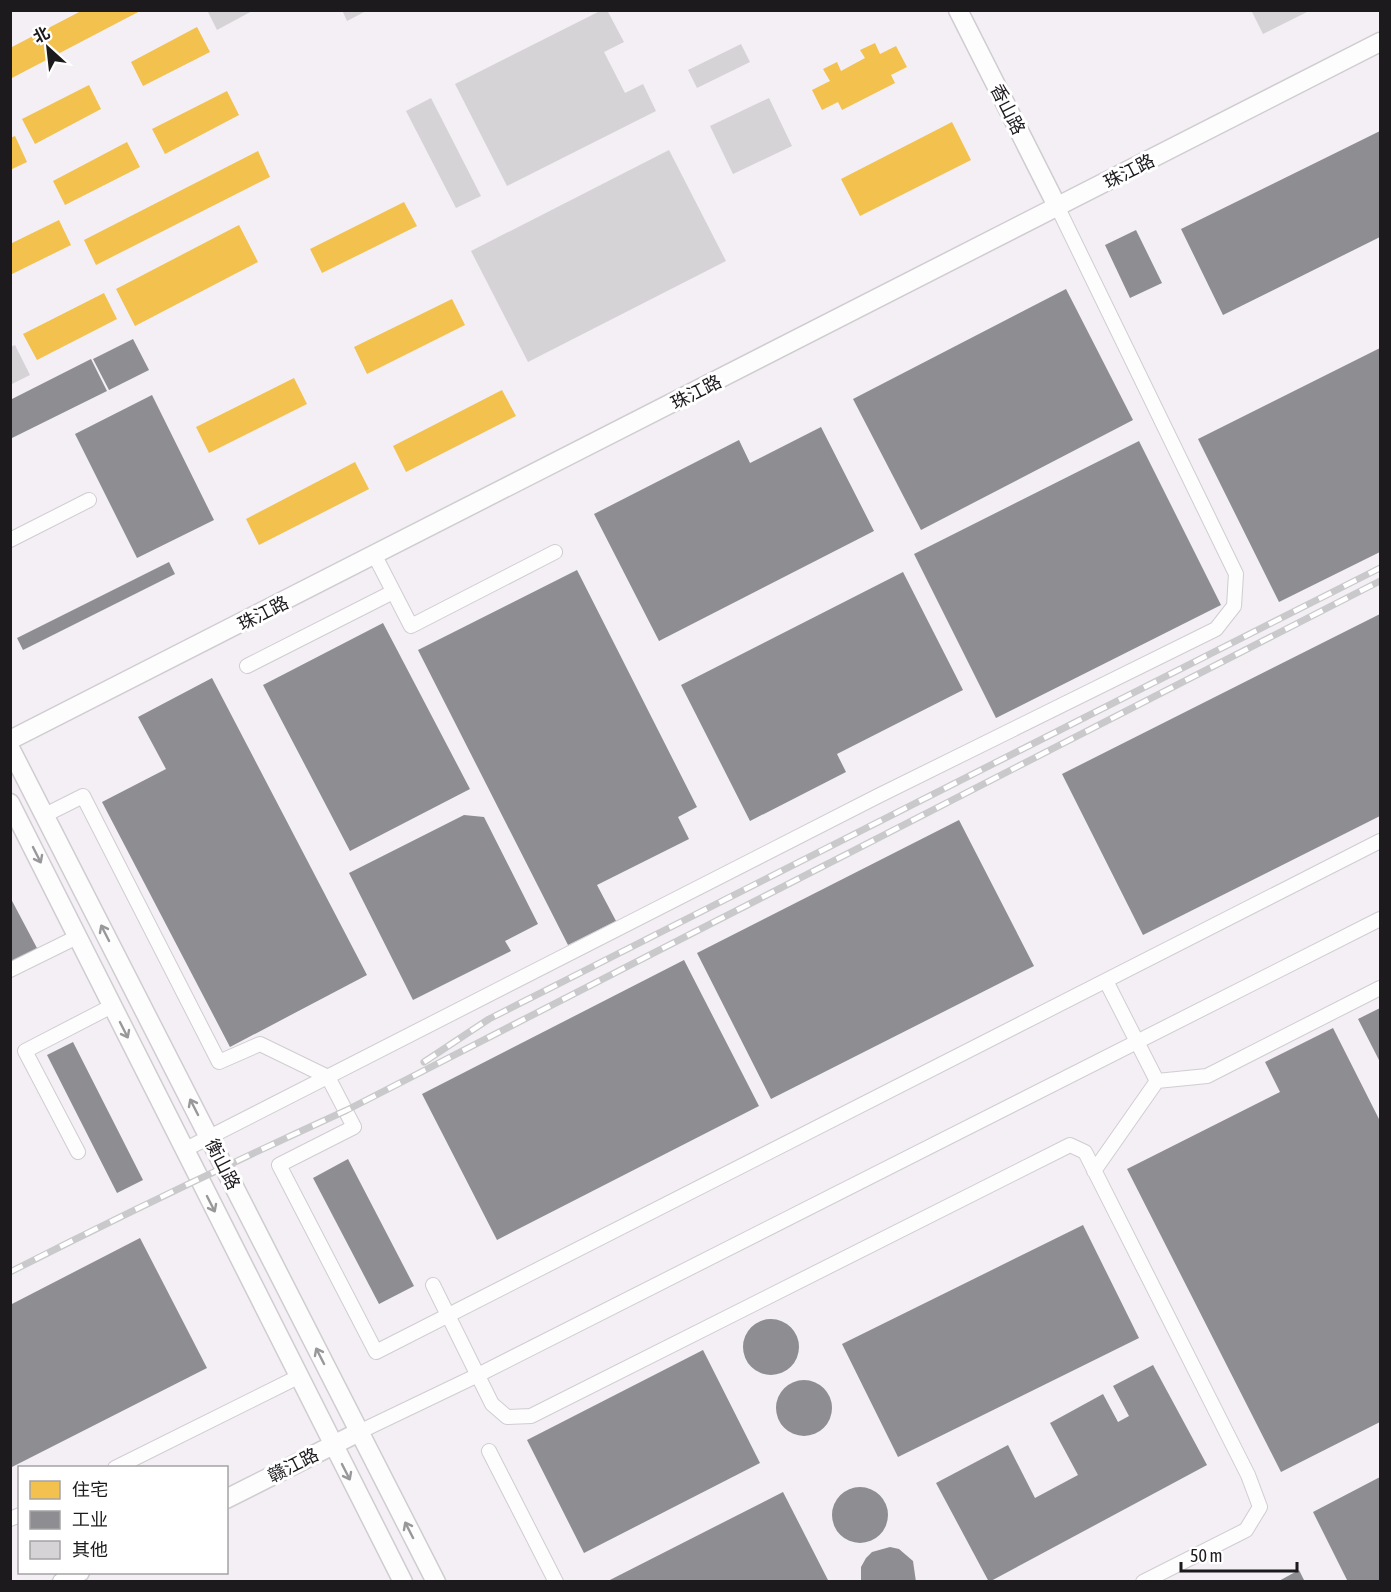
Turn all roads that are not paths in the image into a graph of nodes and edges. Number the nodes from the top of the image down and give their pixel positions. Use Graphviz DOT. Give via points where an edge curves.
graph roads {
  1 [pos="957,10"];
  2 [pos="1380,42"];
  3 [pos="1058,208"];
  4 [pos="89,500"];
  5 [pos="10,540"];
  6 [pos="555,552"];
  7 [pos="375,556"];
  8 [pos="393,592"];
  9 [pos="247,666"];
  10 [pos="10,740"];
  11 [pos="10,748"];
  12 [pos="10,803"];
  13 [pos="45,815"];
  14 [pos="1380,841"];
  15 [pos="1380,919"];
  16 [pos="77,937"];
  17 [pos="10,970"];
  18 [pos="1106,981"];
  19 [pos="1380,988"];
  20 [pos="112,1006"];
  21 [pos="1138,1041"];
  22 [pos="328,1077"];
  23 [pos="1157,1081"];
  24 [pos="210,1137"];
  25 [pos="184,1150"];
  26 [pos="78,1152"];
  27 [pos="1094,1171"];
  28 [pos="432,1285"];
  29 [pos="448,1316"];
  30 [pos="478,1375"];
  31 [pos="298,1377"];
  32 [pos="359,1432"];
  33 [pos="332,1445"];
  34 [pos="489,1451"];
  35 [pos="117,1466"];
  36 [pos="228,1498"];
  37 [pos="76,1574"];
  38 [pos="62,1581"];
  39 [pos="403,1581"];
  40 [pos="436,1581"];
  41 [pos="556,1581"];
  42 [pos="1143,1581"];
  1 -- 3 [label="street, 香山路"];
  2 -- 3 [label="street, 珠江路"];
  3 -- 7 [label="street, 珠江路"];
  3 -- 22 [label="street" via="1236,574 1234,606 1216,629 878,796"];
  4 -- 5 [label="street"];
  6 -- 8 [label="street" via="411,626"];
  7 -- 8 [label="street"];
  7 -- 10 [label="street, 珠江路"];
  8 -- 9 [label="street"];
  11 -- 13 [label="street, 衡山路"];
  12 -- 16 [label="street, 衡山路, one-way"];
  13 -- 22 [label="street" via="83,796 219,1062 260,1044"];
  24 -- 13 [label="street, 衡山路, one-way"];
  14 -- 18 [label="street"];
  15 -- 21 [label="street"];
  16 -- 17 [label="street"];
  16 -- 20 [label="street, 衡山路"];
  18 -- 21 [label="street"];
  18 -- 29 [label="street"];
  19 -- 23 [label="street" via="1207,1076"];
  20 -- 25 [label="street, 衡山路, one-way"];
  20 -- 26 [label="street" via="25,1051"];
  21 -- 23 [label="street"];
  21 -- 30 [label="street"];
  22 -- 24 [label="street"];
  22 -- 29 [label="street" via="354,1127 279,1165 376,1352"];
  23 -- 27 [label="street"];
  24 -- 25 [label="street"];
  32 -- 24 [label="street, 衡山路, one-way"];
  25 -- 31 [label="street, 衡山路, one-way"];
  27 -- 30 [label="street" via="1085,1152 1070,1145 531,1416 507,1417 492,1404"];
  27 -- 42 [label="street" via="1248,1475 1260,1507 1246,1530"];
  28 -- 29 [label="street"];
  29 -- 30 [label="street"];
  30 -- 32 [label="street"];
  31 -- 33 [label="street, 衡山路"];
  31 -- 35 [label="street"];
  32 -- 33 [label="street, 赣江路"];
  40 -- 32 [label="street, 衡山路, one-way"];
  33 -- 36 [label="street, 赣江路"];
  33 -- 39 [label="street, 衡山路, one-way"];
  34 -- 41 [label="street"];
  37 -- 38 [label="street"];
}
